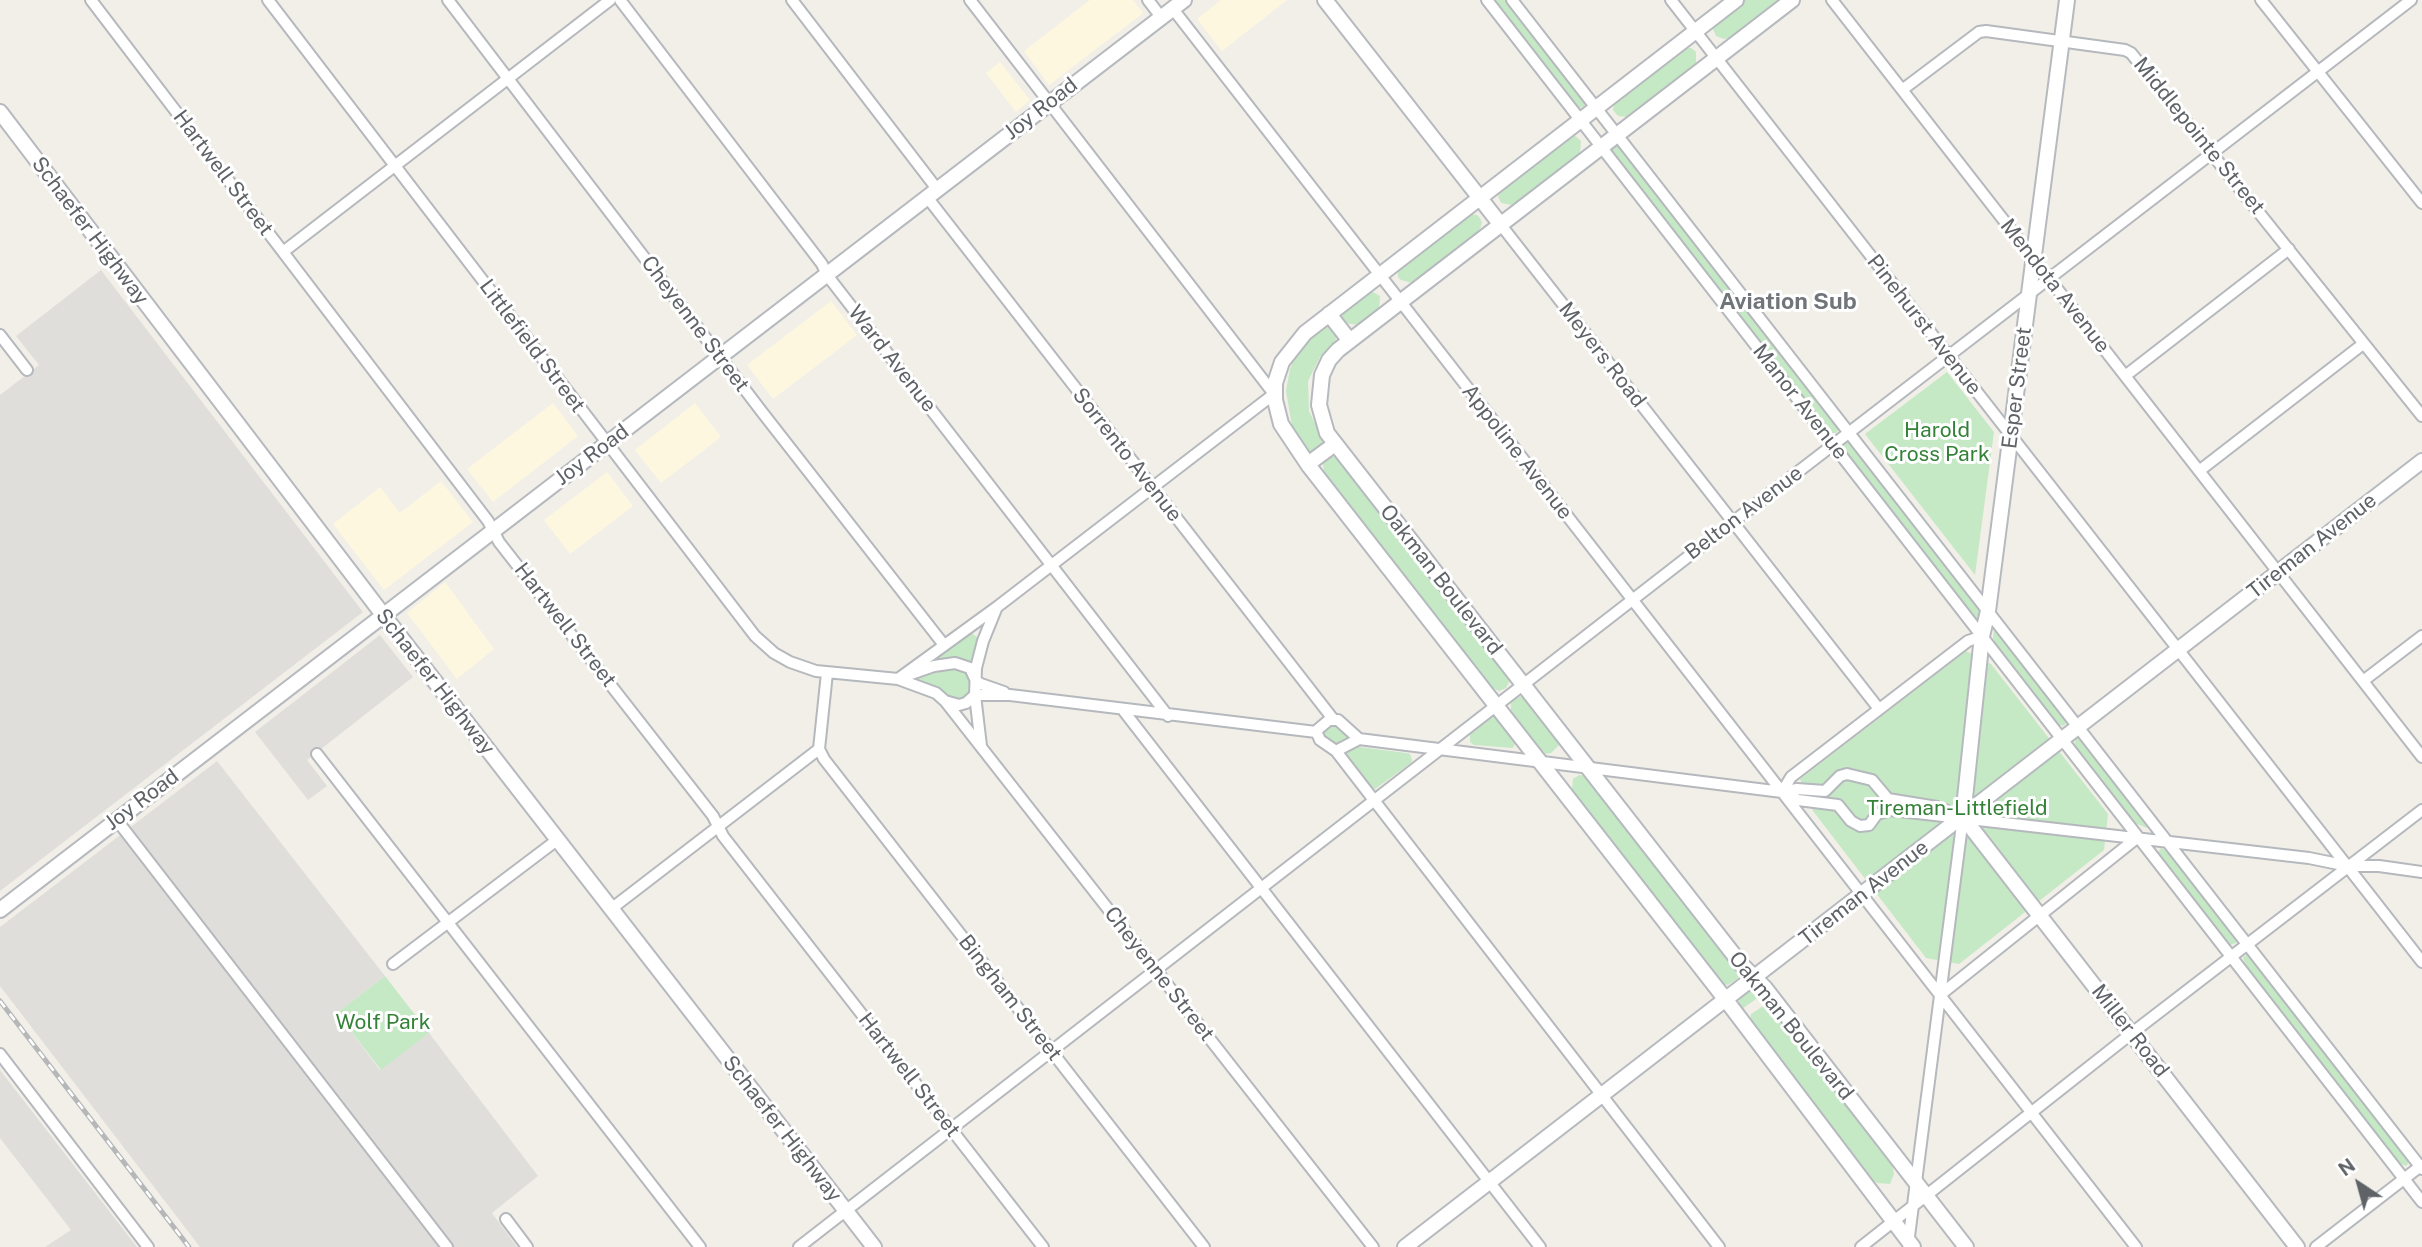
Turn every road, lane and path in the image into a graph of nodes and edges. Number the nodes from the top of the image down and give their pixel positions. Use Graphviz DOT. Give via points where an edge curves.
graph roads {
  1 [pos="91,0"];
  2 [pos="268,0"];
  3 [pos="448,0"];
  4 [pos="610,0"];
  5 [pos="620,0"];
  6 [pos="792,0"];
  7 [pos="970,0"];
  8 [pos="1148,0"];
  9 [pos="1325,0"];
  10 [pos="1487,0"];
  11 [pos="1512,0"];
  12 [pos="1671,0"];
  13 [pos="1736,0"];
  14 [pos="1793,0"];
  15 [pos="1832,0"];
  16 [pos="2067,0"];
  17 [pos="2262,0"];
  18 [pos="2411,0"];
  19 [pos="1173,9"];
  20 [pos="1695,32"];
  21 [pos="2061,41"];
  22 [pos="1716,59"];
  23 [pos="2318,72"];
  24 [pos="508,79"];
  25 [pos="1902,90"];
  26 [pos="1048,104"];
  27 [pos="1595,109"];
  28 [pos="0,113"];
  29 [pos="1580,121"];
  30 [pos="1617,135"];
  31 [pos="1601,148"];
  32 [pos="2213,153"];
  33 [pos="394,166"];
  34 [pos="932,193"];
  35 [pos="1480,198"];
  36 [pos="2422,202"];
  37 [pos="1501,225"];
  38 [pos="2289,249"];
  39 [pos="283,252"];
  40 [pos="2034,258"];
  41 [pos="827,275"];
  42 [pos="1379,275"];
  43 [pos="2049,279"];
  44 [pos="2029,294"];
  45 [pos="1400,302"];
  46 [pos="1329,314"];
  47 [pos="0,335"];
  48 [pos="1350,341"];
  49 [pos="2363,344"];
  50 [pos="1948,356"];
  51 [pos="720,357"];
  52 [pos="27,370"];
  53 [pos="2125,376"];
  54 [pos="1275,394"];
  55 [pos="2422,416"];
  56 [pos="1849,433"];
  57 [pos="2011,436"];
  58 [pos="1335,444"];
  59 [pos="607,445"];
  60 [pos="1833,445"];
  61 [pos="2422,461"];
  62 [pos="1308,464"];
  63 [pos="2199,471"];
  64 [pos="1152,488"];
  65 [pos="1733,522"];
  66 [pos="493,531"];
  67 [pos="1051,566"];
  68 [pos="2278,572"];
  69 [pos="1632,600"];
  70 [pos="998,607"];
  71 [pos="1988,611"];
  72 [pos="384,616"];
  73 [pos="1982,636"];
  74 [pos="2422,636"];
  75 [pos="944,645"];
  76 [pos="2178,649"];
  77 [pos="827,673"];
  78 [pos="898,679"];
  79 [pos="976,681"];
  80 [pos="2363,681"];
  81 [pos="1523,684"];
  82 [pos="975,695"];
  83 [pos="1010,695"];
  84 [pos="945,701"];
  85 [pos="1497,706"];
  86 [pos="1879,709"];
  87 [pos="1123,710"];
  88 [pos="1168,716"];
  89 [pos="1330,716"];
  90 [pos="2077,726"];
  91 [pos="1316,732"];
  92 [pos="1359,738"];
  93 [pos="2061,738"];
  94 [pos="981,746"];
  95 [pos="819,749"];
  96 [pos="1441,750"];
  97 [pos="1336,751"];
  98 [pos="317,754"];
  99 [pos="2422,757"];
  100 [pos="1541,763"];
  101 [pos="1589,769"];
  102 [pos="1782,792"];
  103 [pos="1374,802"];
  104 [pos="2422,810"];
  105 [pos="1963,817"];
  106 [pos="116,819"];
  107 [pos="718,827"];
  108 [pos="2138,837"];
  109 [pos="557,839"];
  110 [pos="2166,841"];
  111 [pos="2348,866"];
  112 [pos="2422,872"];
  113 [pos="1262,889"];
  114 [pos="1862,894"];
  115 [pos="611,909"];
  116 [pos="0,910"];
  117 [pos="2040,917"];
  118 [pos="448,922"];
  119 [pos="2247,945"];
  120 [pos="2232,956"];
  121 [pos="2422,962"];
  122 [pos="393,964"];
  123 [pos="1156,970"];
  124 [pos="1755,978"];
  125 [pos="1940,995"];
  126 [pos="1726,1000"];
  127 [pos="2132,1033"];
  128 [pos="1051,1051"];
  129 [pos="0,1054"];
  130 [pos="1602,1096"];
  131 [pos="2032,1112"];
  132 [pos="951,1129"];
  133 [pos="2421,1167"];
  134 [pos="2404,1179"];
  135 [pos="1490,1182"];
  136 [pos="1916,1184"];
  137 [pos="1927,1196"];
  138 [pos="2422,1202"];
  139 [pos="1913,1207"];
  140 [pos="846,1211"];
  141 [pos="506,1219"];
  142 [pos="1894,1222"];
  143 [pos="1910,1245"];
  144 [pos="148,1247"];
  145 [pos="447,1247"];
  146 [pos="527,1247"];
  147 [pos="700,1247"];
  148 [pos="799,1247"];
  149 [pos="874,1247"];
  150 [pos="1043,1247"];
  151 [pos="1203,1247"];
  152 [pos="1373,1247"];
  153 [pos="1405,1247"];
  154 [pos="1540,1247"];
  155 [pos="1718,1247"];
  156 [pos="1861,1247"];
  157 [pos="1966,1247"];
  158 [pos="2136,1247"];
  159 [pos="2298,1247"];
  160 [pos="2316,1247"];
  1 -- 39 [label="street, Hartwell Street"];
  2 -- 33 [label="street, Littlefield Street"];
  3 -- 24 [label="street, Cheyenne Street"];
  4 -- 24 [label="street"];
  5 -- 41 [label="street, Ward Avenue"];
  6 -- 34 [label="street, Sorrento Avenue"];
  7 -- 26 [label="street"];
  8 -- 19 [label="street, Appoline Avenue"];
  9 -- 35 [label="street, Meyers Road"];
  10 -- 29 [label="street, Manor Avenue"];
  11 -- 27 [label="street, Manor Avenue"];
  12 -- 20 [label="street, Pinehurst Avenue"];
  13 -- 20 [label="street, Oakman Boulevard"];
  14 -- 22 [label="street, Oakman Boulevard"];
  15 -- 25 [label="street, Mendota Avenue"];
  16 -- 21 [label="street, Esper Street"];
  17 -- 23 [label="street"];
  18 -- 23 [label="street"];
  19 -- 26 [label="street, Joy Road"];
  19 -- 42 [label="street, Appoline Avenue"];
  20 -- 22 [label="street, Pinehurst Avenue"];
  20 -- 27 [label="street, Oakman Boulevard"];
  21 -- 25 [label="street, Middlepointe Street" via="1979,33"];
  21 -- 32 [label="street, Middlepointe Street" via="2131,53"];
  21 -- 40 [label="street, Esper Street"];
  22 -- 30 [label="street, Oakman Boulevard"];
  22 -- 50 [label="street, Pinehurst Avenue"];
  23 -- 32 [label="street"];
  23 -- 36 [label="street"];
  24 -- 33 [label="street"];
  24 -- 51 [label="street, Cheyenne Street"];
  25 -- 40 [label="street, Mendota Avenue"];
  26 -- 34 [label="street, Joy Road"];
  26 -- 54 [label="street"];
  27 -- 29 [label="street, Oakman Boulevard"];
  27 -- 30 [label="street, Manor Avenue"];
  28 -- 72 [label="street, Schaefer Highway"];
  29 -- 31 [label="street, Manor Avenue"];
  29 -- 35 [label="street, Oakman Boulevard"];
  30 -- 31 [label="street, Oakman Boulevard"];
  30 -- 56 [label="street, Manor Avenue"];
  31 -- 37 [label="street, Oakman Boulevard"];
  31 -- 60 [label="street, Manor Avenue"];
  32 -- 38 [label="street, Middlepointe Street"];
  32 -- 43 [label="street, Belton Avenue"];
  33 -- 39 [label="street"];
  33 -- 59 [label="street, Littlefield Street"];
  34 -- 41 [label="street, Joy Road"];
  34 -- 64 [label="street, Sorrento Avenue"];
  35 -- 37 [label="street, Meyers Road"];
  35 -- 42 [label="street, Oakman Boulevard"];
  37 -- 45 [label="street, Oakman Boulevard"];
  37 -- 65 [label="street, Meyers Road"];
  38 -- 49 [label="street, Middlepointe Street"];
  38 -- 53 [label="street"];
  39 -- 66 [label="street, Hartwell Street"];
  40 -- 43 [label="street, Mendota Avenue"];
  40 -- 44 [label="street, Esper Street"];
  41 -- 51 [label="street, Joy Road"];
  41 -- 67 [label="street, Ward Avenue"];
  42 -- 45 [label="street, Appoline Avenue"];
  42 -- 46 [label="street, Oakman Boulevard"];
  43 -- 44 [label="street, Belton Avenue"];
  43 -- 53 [label="street, Mendota Avenue"];
  44 -- 50 [label="street, Belton Avenue"];
  44 -- 57 [label="street, Esper Street"];
  45 -- 48 [label="street, Oakman Boulevard"];
  45 -- 69 [label="street, Appoline Avenue"];
  46 -- 48 [label="street"];
  46 -- 54 [label="street, Oakman Boulevard" via="1287,353"];
  47 -- 52 [label="street"];
  48 -- 58 [label="street, Oakman Boulevard" via="1329,360 1319,387 1321,418"];
  49 -- 55 [label="street, Middlepointe Street"];
  49 -- 63 [label="street"];
  50 -- 56 [label="street, Belton Avenue"];
  50 -- 57 [label="street, Pinehurst Avenue"];
  51 -- 59 [label="street, Joy Road"];
  51 -- 75 [label="street, Cheyenne Street"];
  53 -- 63 [label="street, Mendota Avenue"];
  54 -- 62 [label="street, Oakman Boulevard" via="1282,424"];
  54 -- 64 [label="street"];
  56 -- 60 [label="street, Belton Avenue"];
  56 -- 71 [label="street, Manor Avenue"];
  57 -- 71 [label="street, Esper Street"];
  57 -- 76 [label="street, Pinehurst Avenue"];
  58 -- 62 [label="street"];
  58 -- 81 [label="street, Oakman Boulevard"];
  59 -- 66 [label="street, Joy Road"];
  59 -- 77 [label="street, Littlefield Street" via="755,636 790,662"];
  60 -- 65 [label="street, Belton Avenue"];
  60 -- 73 [label="street, Manor Avenue"];
  61 -- 68 [label="street, Tireman Avenue"];
  62 -- 85 [label="street, Oakman Boulevard"];
  63 -- 68 [label="street, Mendota Avenue"];
  64 -- 67 [label="street"];
  64 -- 89 [label="street, Sorrento Avenue"];
  65 -- 69 [label="street, Belton Avenue"];
  65 -- 86 [label="street, Meyers Road"];
  66 -- 72 [label="street, Joy Road"];
  66 -- 107 [label="street, Hartwell Street"];
  67 -- 70 [label="street"];
  67 -- 88 [label="street, Ward Avenue"];
  68 -- 76 [label="street, Tireman Avenue"];
  68 -- 80 [label="street, Mendota Avenue"];
  69 -- 81 [label="street, Belton Avenue"];
  69 -- 102 [label="street, Appoline Avenue"];
  70 -- 75 [label="street"];
  70 -- 79 [label="street" via="978,656"];
  71 -- 73 [label="street, Esper Street"];
  71 -- 90 [label="street, Manor Avenue"];
  72 -- 106 [label="street, Joy Road"];
  72 -- 109 [label="street, Schaefer Highway"];
  73 -- 86 [label="street" via="1968,640"];
  73 -- 93 [label="street, Manor Avenue"];
  73 -- 105 [label="street, Esper Street"];
  74 -- 80 [label="street"];
  75 -- 78 [label="street"];
  76 -- 90 [label="street, Tireman Avenue"];
  76 -- 111 [label="street, Pinehurst Avenue"];
  77 -- 78 [label="street, Littlefield Street"];
  77 -- 95 [label="street"];
  78 -- 79 [label="street, Littlefield Street" via="956,663 970,668"];
  78 -- 84 [label="street, Littlefield Street"];
  79 -- 82 [label="street"];
  79 -- 83 [label="street, Littlefield Street"];
  80 -- 99 [label="street, Mendota Avenue"];
  81 -- 85 [label="street, Belton Avenue"];
  81 -- 101 [label="street, Oakman Boulevard"];
  82 -- 83 [label="street, Littlefield Street"];
  82 -- 84 [label="street, Littlefield Street" via="959,705"];
  82 -- 94 [label="street"];
  83 -- 87 [label="street, Littlefield Street"];
  84 -- 94 [label="street, Cheyenne Street"];
  85 -- 96 [label="street, Belton Avenue"];
  85 -- 100 [label="street, Oakman Boulevard"];
  86 -- 102 [label="street" via="1791,777"];
  87 -- 88 [label="street, Littlefield Street"];
  87 -- 113 [label="street"];
  88 -- 91 [label="street, Littlefield Street"];
  89 -- 91 [label="street"];
  89 -- 92 [label="street, Sorrento Avenue"];
  90 -- 93 [label="street, Tireman Avenue"];
  90 -- 110 [label="street, Manor Avenue"];
  91 -- 97 [label="street"];
  92 -- 96 [label="street"];
  92 -- 97 [label="street"];
  93 -- 105 [label="street, Tireman Avenue"];
  93 -- 108 [label="street, Manor Avenue"];
  94 -- 123 [label="street, Cheyenne Street"];
  95 -- 107 [label="street"];
  95 -- 128 [label="street, Bingham Street"];
  96 -- 100 [label="street"];
  96 -- 103 [label="street, Belton Avenue"];
  97 -- 103 [label="street"];
  98 -- 118 [label="street"];
  100 -- 101 [label="street"];
  100 -- 126 [label="street, Oakman Boulevard"];
  101 -- 102 [label="street"];
  101 -- 124 [label="street, Oakman Boulevard"];
  102 -- 105 [label="street" via="1798,800 1838,805 1860,826 1869,825 1887,810"];
  102 -- 105 [label="street" via="1825,791 1847,774 1872,780 1888,799 1937,807"];
  102 -- 114 [label="street, Appoline Avenue"];
  103 -- 113 [label="street"];
  103 -- 130 [label="street"];
  104 -- 111 [label="street"];
  105 -- 108 [label="street"];
  105 -- 114 [label="street, Tireman Avenue"];
  105 -- 117 [label="street, Miller Road"];
  105 -- 125 [label="street"];
  106 -- 116 [label="street, Joy Road"];
  106 -- 145 [label="street"];
  107 -- 115 [label="street"];
  107 -- 132 [label="street, Hartwell Street"];
  108 -- 110 [label="street"];
  108 -- 117 [label="street"];
  108 -- 120 [label="street, Manor Avenue"];
  109 -- 115 [label="street, Schaefer Highway"];
  109 -- 118 [label="street"];
  110 -- 111 [label="street"];
  110 -- 119 [label="street, Manor Avenue"];
  111 -- 112 [label="street"];
  111 -- 119 [label="street"];
  111 -- 121 [label="street, Pinehurst Avenue"];
  113 -- 123 [label="street"];
  113 -- 135 [label="street"];
  114 -- 124 [label="street, Tireman Avenue"];
  114 -- 125 [label="street, Appoline Avenue"];
  115 -- 140 [label="street, Schaefer Highway"];
  117 -- 125 [label="street"];
  117 -- 127 [label="street, Miller Road"];
  118 -- 122 [label="street"];
  118 -- 147 [label="street"];
  119 -- 120 [label="street"];
  119 -- 133 [label="street, Manor Avenue"];
  120 -- 127 [label="street"];
  120 -- 134 [label="street, Manor Avenue"];
  123 -- 128 [label="street"];
  123 -- 152 [label="street, Cheyenne Street"];
  124 -- 126 [label="street, Tireman Avenue"];
  124 -- 136 [label="street, Oakman Boulevard"];
  125 -- 131 [label="street, Appoline Avenue"];
  125 -- 136 [label="street"];
  126 -- 130 [label="street, Tireman Avenue"];
  126 -- 142 [label="street, Oakman Boulevard"];
  127 -- 131 [label="street"];
  127 -- 159 [label="street, Miller Road"];
  128 -- 132 [label="street"];
  128 -- 151 [label="street, Bingham Street"];
  129 -- 144 [label="street"];
  130 -- 135 [label="street, Tireman Avenue"];
  130 -- 155 [label="street"];
  131 -- 137 [label="street"];
  131 -- 158 [label="street, Appoline Avenue"];
  132 -- 140 [label="street"];
  132 -- 150 [label="street, Hartwell Street"];
  133 -- 134 [label="street"];
  134 -- 138 [label="street, Manor Avenue"];
  134 -- 160 [label="street"];
  135 -- 153 [label="street, Tireman Avenue"];
  135 -- 154 [label="street"];
  136 -- 137 [label="street, Oakman Boulevard"];
  136 -- 139 [label="street"];
  137 -- 139 [label="street"];
  137 -- 157 [label="street, Oakman Boulevard"];
  139 -- 142 [label="street"];
  139 -- 143 [label="street"];
  140 -- 148 [label="street"];
  140 -- 149 [label="street, Schaefer Highway"];
  141 -- 146 [label="street"];
  142 -- 143 [label="street, Oakman Boulevard"];
  142 -- 156 [label="street"];
}
